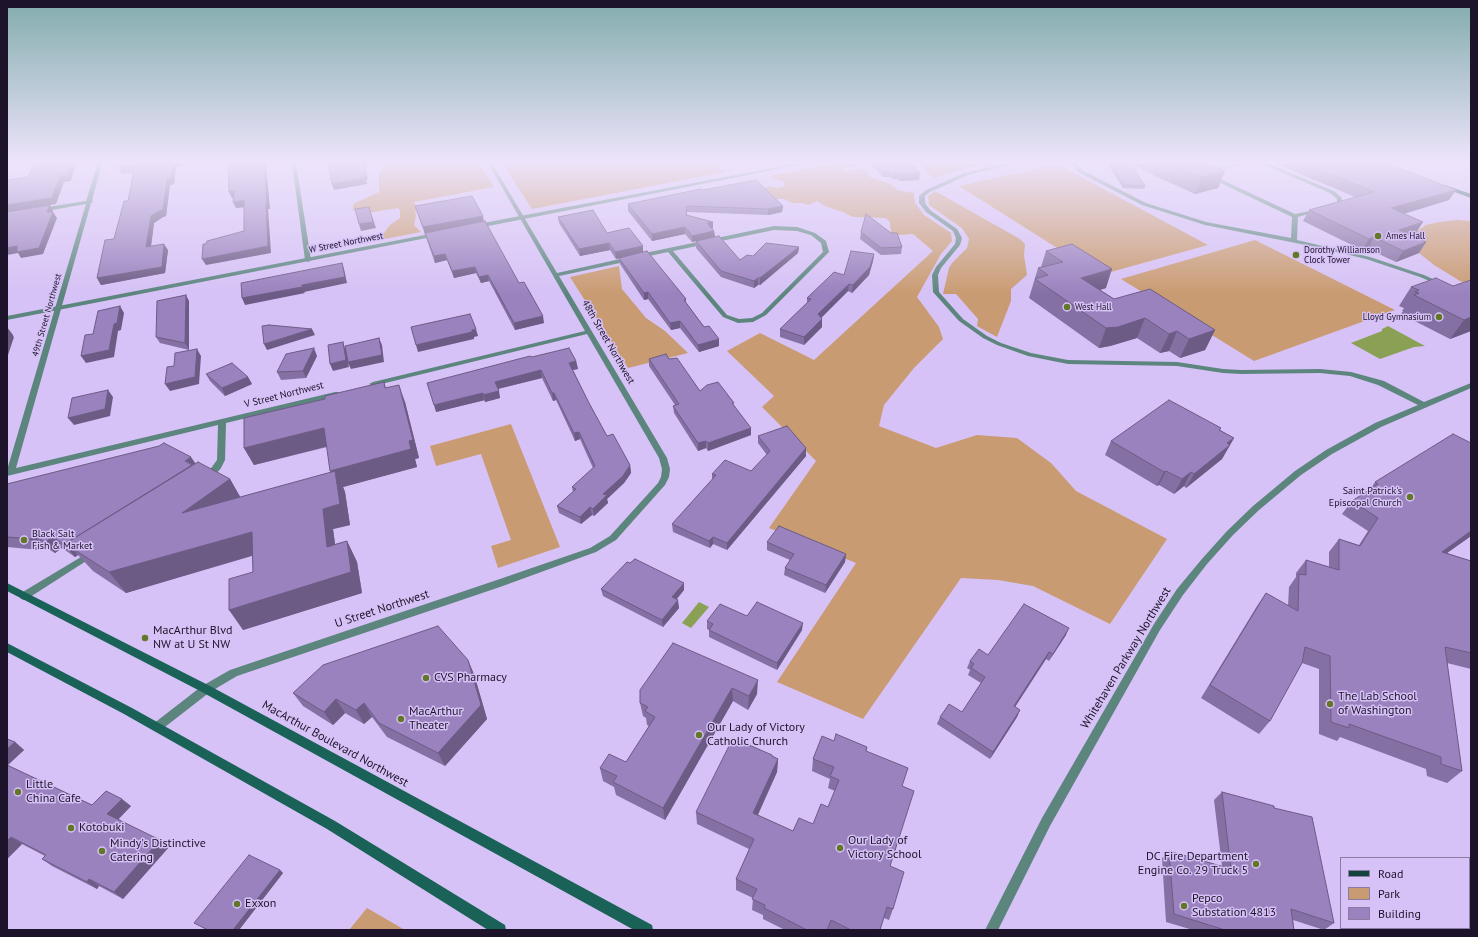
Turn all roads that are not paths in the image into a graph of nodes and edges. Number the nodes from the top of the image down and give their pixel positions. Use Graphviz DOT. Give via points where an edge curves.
graph roads {
  1 [pos="62,207"];
  2 [pos="89,207"];
  3 [pos="300,207"];
  4 [pos="515,207"];
  5 [pos="580,207"];
  6 [pos="925,207"];
  7 [pos="1153,207"];
  8 [pos="1276,207"];
  9 [pos="1333,207"];
  10 [pos="37,211"];
  11 [pos="1295,216"];
  12 [pos="522,218"];
  13 [pos="469,228"];
  14 [pos="438,234"];
  15 [pos="1294,240"];
  16 [pos="669,250"];
  17 [pos="308,260"];
  18 [pos="556,275"];
  19 [pos="1449,288"];
  20 [pos="59,308"];
  21 [pos="7,318"];
  22 [pos="589,332"];
  23 [pos="1471,385"];
  24 [pos="366,386"];
  25 [pos="342,392"];
  26 [pos="1424,405"];
  27 [pos="222,421"];
  28 [pos="9,473"];
  29 [pos="201,483"];
  30 [pos="623,528"];
  31 [pos="96,551"];
  32 [pos="7,588"];
  33 [pos="24,596"];
  34 [pos="7,647"];
  35 [pos="206,689"];
  36 [pos="157,727"];
  37 [pos="500,930"];
  38 [pos="647,930"];
  39 [pos="991,930"];
  1 -- 10 [label="street"];
  2 -- 20 [label="street, 49th Street Northwest"];
  3 -- 17 [label="street"];
  4 -- 12 [label="street, 48th Street Northwest"];
  5 -- 12 [label="street"];
  6 -- 26 [label="street" via="955,230 959,238 958,244 935,275 936,292 961,320 999,344 1047,359 1088,363 1177,364 1235,372 1320,370 1351,374 1381,383"];
  7 -- 15 [label="street" via="1205,223"];
  8 -- 11 [label="street"];
  9 -- 11 [label="street"];
  11 -- 15 [label="street"];
  12 -- 13 [label="street"];
  12 -- 18 [label="street, 48th Street Northwest"];
  14 -- 17 [label="street, W Street Northwest"];
  15 -- 19 [label="street" via="1368,258"];
  16 -- 16 [label="street" via="723,314 743,321 764,314 822,257 826,248 821,239 813,234 797,229 779,228"];
  16 -- 18 [label="street"];
  17 -- 20 [label="street, W Street Northwest"];
  18 -- 22 [label="street, 48th Street Northwest"];
  20 -- 21 [label="street, W Street Northwest"];
  20 -- 28 [label="street, 49th Street Northwest"];
  22 -- 24 [label="street"];
  22 -- 30 [label="street, 48th Street Northwest" via="663,458 666,469 662,486"];
  23 -- 26 [label="street, Whitehaven Parkway Northwest"];
  25 -- 27 [label="street, V Street Northwest"];
  26 -- 39 [label="street, Whitehaven Parkway Northwest" via="1355,437 1298,473 1251,513 1204,562 1156,627 1046,822"];
  27 -- 28 [label="street, V Street Northwest"];
  27 -- 29 [label="street" via="221,460 214,472"];
  30 -- 35 [label="street, U Street Northwest" via="613,538 593,550 253,666 234,673"];
  31 -- 33 [label="street"];
  32 -- 33 [label="main road, MacArthur Boulevard Northwest"];
  33 -- 35 [label="main road, MacArthur Boulevard Northwest"];
  34 -- 36 [label="main road"];
  35 -- 36 [label="street, U Street Northwest"];
  35 -- 38 [label="main road, MacArthur Boulevard Northwest"];
  36 -- 37 [label="main road" via="331,825"];
}
